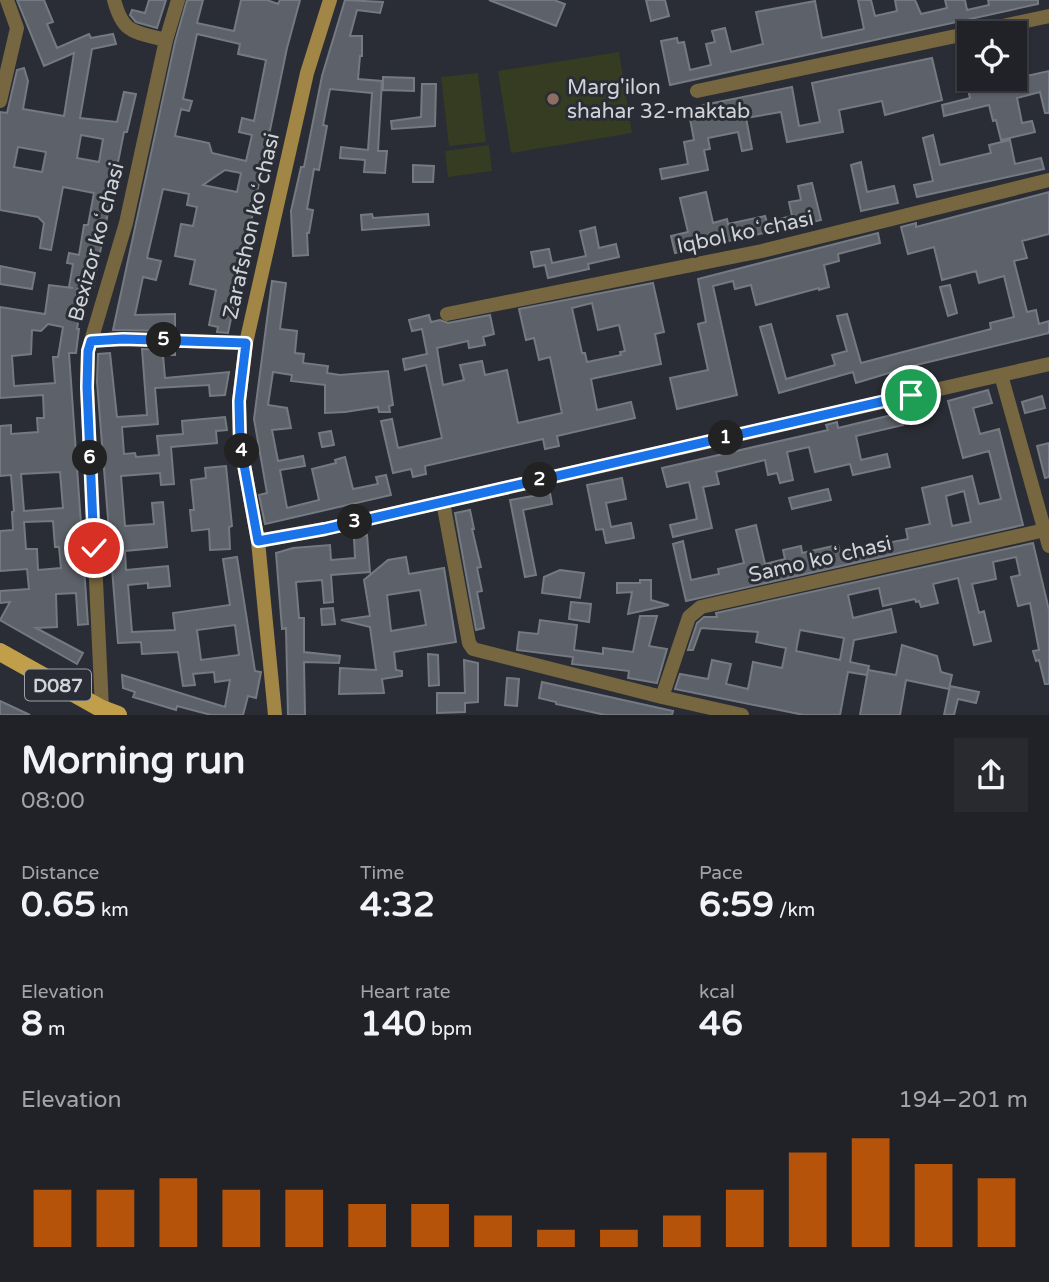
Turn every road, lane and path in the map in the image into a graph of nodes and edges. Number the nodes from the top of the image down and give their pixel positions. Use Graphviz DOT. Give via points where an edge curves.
graph roads {
  1 [pos="7,0"];
  2 [pos="114,0"];
  3 [pos="178,0"];
  4 [pos="330,0"];
  5 [pos="1049,16"];
  6 [pos="1026,21"];
  7 [pos="957,36"];
  8 [pos="166,40"];
  9 [pos="4,59"];
  10 [pos="697,91"];
  11 [pos="0,102"];
  12 [pos="1049,180"];
  13 [pos="447,314"];
  14 [pos="91,341"];
  15 [pos="246,343"];
  16 [pos="1049,363"];
  17 [pos="1001,375"];
  18 [pos="443,502"];
  19 [pos="1045,530"];
  20 [pos="258,541"];
  21 [pos="1049,546"];
  22 [pos="0,652"];
  23 [pos="662,697"];
  24 [pos="110,712"];
  25 [pos="275,715"];
  26 [pos="742,715"];
  1 -- 9 [label="street" via="17,28"];
  2 -- 8 [label="street" via="119,21 132,31"];
  3 -- 8 [label="street, Bexizor koʻchasi"];
  4 -- 15 [label="main road, Zarafshon koʻchasi" via="307,72"];
  5 -- 6 [label="street"];
  7 -- 10 [label="street"];
  8 -- 14 [label="street, Bexizor koʻchasi" via="126,223"];
  9 -- 11 [label="street"];
  12 -- 13 [label="street, Iqbol koʻchasi" via="762,251"];
  14 -- 15 [label="street"];
  14 -- 24 [label="street, Bexizor koʻchasi" via="87,387"];
  15 -- 20 [label="main road, Zarafshon koʻchasi" via="239,401 240,443"];
  16 -- 17 [label="street"];
  17 -- 18 [label="street"];
  17 -- 19 [label="street"];
  18 -- 20 [label="street"];
  18 -- 23 [label="street" via="473,649"];
  19 -- 21 [label="street"];
  19 -- 23 [label="street, Samo koʻchasi" via="701,607 689,617"];
  20 -- 25 [label="main road, Zarafshon koʻchasi"];
  22 -- 24 [label="main road, D087"];
  23 -- 26 [label="street"];
}
